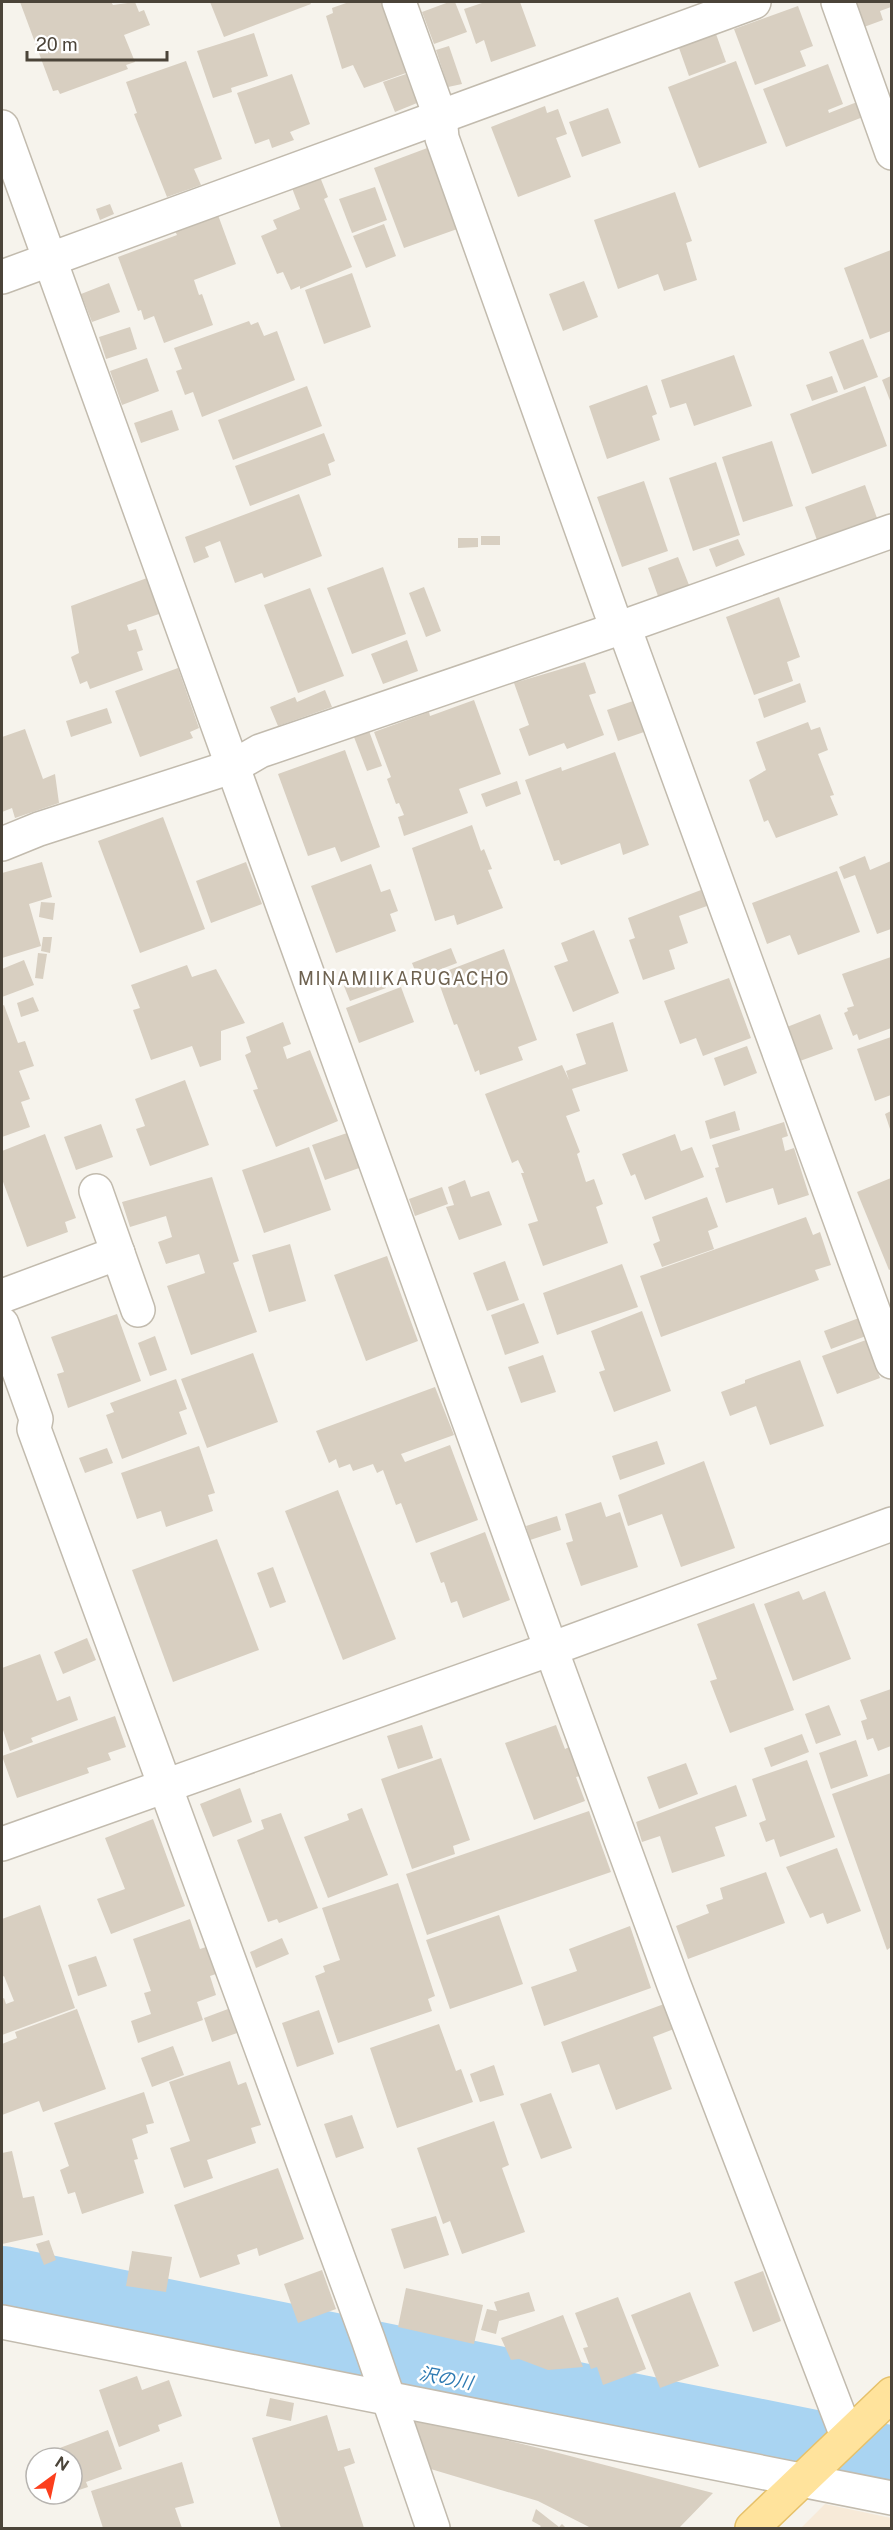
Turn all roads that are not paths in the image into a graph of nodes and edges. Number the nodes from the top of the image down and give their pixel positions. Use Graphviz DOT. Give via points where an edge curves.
graph roads {
  1 [pos="399,2"];
  2 [pos="754,2"];
  3 [pos="838,2"];
  4 [pos="440,116"];
  5 [pos="2,127"];
  6 [pos="891,153"];
  7 [pos="50,260"];
  8 [pos="2,277"];
  9 [pos="891,531"];
  10 [pos="620,628"];
  11 [pos="234,766"];
  12 [pos="2,844"];
  13 [pos="96,1191"];
  14 [pos="118,1253"];
  15 [pos="2,1296"];
  16 [pos="138,1310"];
  17 [pos="2,1324"];
  18 [pos="891,1362"];
  19 [pos="891,1524"];
  20 [pos="551,1649"];
  21 [pos="163,1786"];
  22 [pos="2,1844"];
  23 [pos="2,2322"];
  24 [pos="385,2392"];
  25 [pos="891,2394"];
  26 [pos="847,2436"];
  27 [pos="807,2477"];
  28 [pos="891,2498"];
  29 [pos="433,2529"];
  30 [pos="752,2529"];
  1 -- 4 [label="street"];
  2 -- 4 [label="street"];
  3 -- 6 [label="street"];
  4 -- 7 [label="street"];
  4 -- 10 [label="street" via="442,138"];
  5 -- 7 [label="street"];
  7 -- 8 [label="street"];
  7 -- 11 [label="street"];
  9 -- 10 [label="street"];
  10 -- 11 [label="street" via="260,751"];
  10 -- 18 [label="street"];
  11 -- 12 [label="street"];
  11 -- 20 [label="street"];
  13 -- 14 [label="street"];
  14 -- 15 [label="street"];
  14 -- 16 [label="street"];
  17 -- 21 [label="street" via="36,1419 34,1429"];
  19 -- 20 [label="street"];
  20 -- 21 [label="street"];
  20 -- 26 [label="street" via="674,1985"];
  21 -- 22 [label="street"];
  21 -- 24 [label="street"];
  23 -- 24 [label="street"];
  24 -- 27 [label="street"];
  24 -- 29 [label="street"];
  25 -- 26 [label="main road"];
  26 -- 27 [label="main road"];
  27 -- 28 [label="street"];
  27 -- 30 [label="main road"];
}
